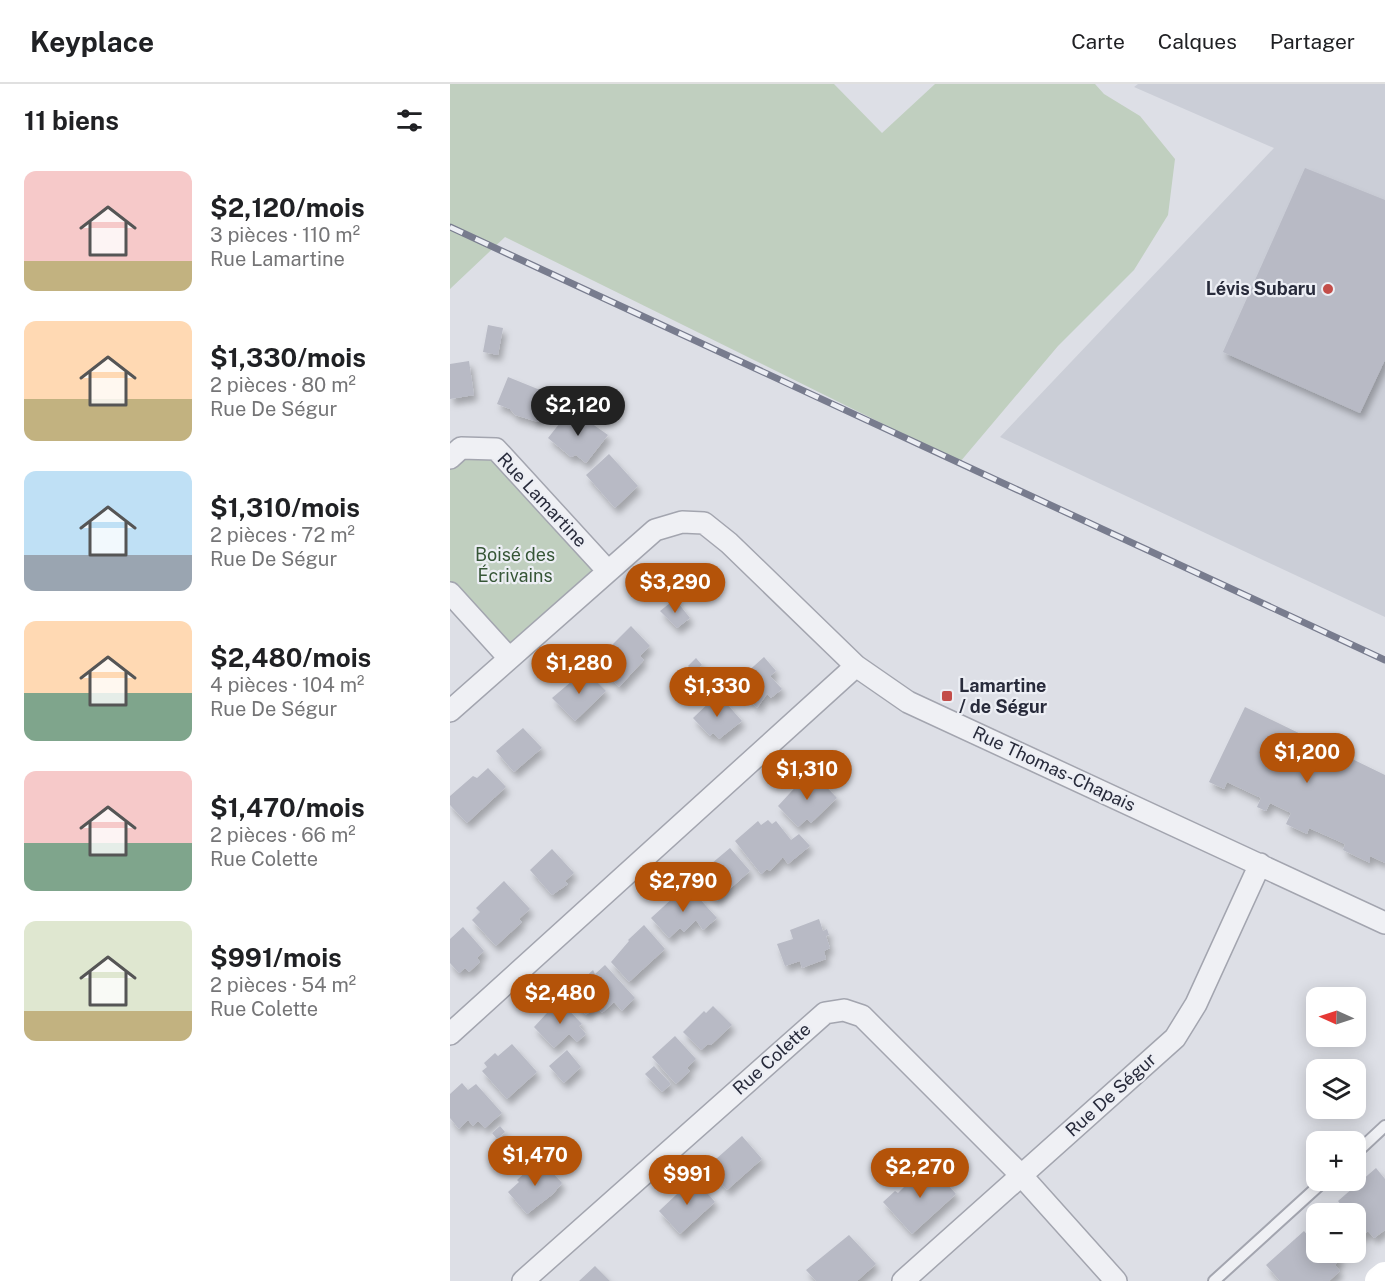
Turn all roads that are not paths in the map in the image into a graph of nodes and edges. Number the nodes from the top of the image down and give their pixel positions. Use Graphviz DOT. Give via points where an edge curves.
graph roads {
  1 [pos="450,458"];
  2 [pos="607,570"];
  3 [pos="450,593"];
  4 [pos="509,658"];
  5 [pos="856,666"];
  6 [pos="450,711"];
  7 [pos="1260,864"];
  8 [pos="1385,922"];
  9 [pos="450,1034"];
  10 [pos="1385,1126"];
  11 [pos="1366,1144"];
  12 [pos="1021,1175"];
  13 [pos="1313,1191"];
  14 [pos="1385,1277"];
  15 [pos="523,1281"];
  16 [pos="903,1281"];
  17 [pos="1116,1281"];
  18 [pos="1214,1281"];
  19 [pos="1380,1281"];
  1 -- 2 [label="street, Rue Lamartine" via="460,448 496,449"];
  2 -- 4 [label="street"];
  2 -- 5 [label="street, Rue Thomas-Chapais" via="655,530 682,522 704,523"];
  3 -- 4 [label="street"];
  4 -- 6 [label="street"];
  5 -- 7 [label="street, Rue Thomas-Chapais" via="908,702"];
  5 -- 9 [label="street"];
  7 -- 8 [label="street, Rue Thomas-Chapais"];
  7 -- 12 [label="street, Rue De Ségur" via="1196,1004 1174,1038"];
  10 -- 11 [label="lane"];
  12 -- 15 [label="street, Rue Colette" via="862,1016 844,1010 825,1013"];
  12 -- 16 [label="street, Rue De Ségur"];
  12 -- 17 [label="street, Rue Colette"];
  13 -- 18 [label="lane"];
  14 -- 19 [label="street"];
}
